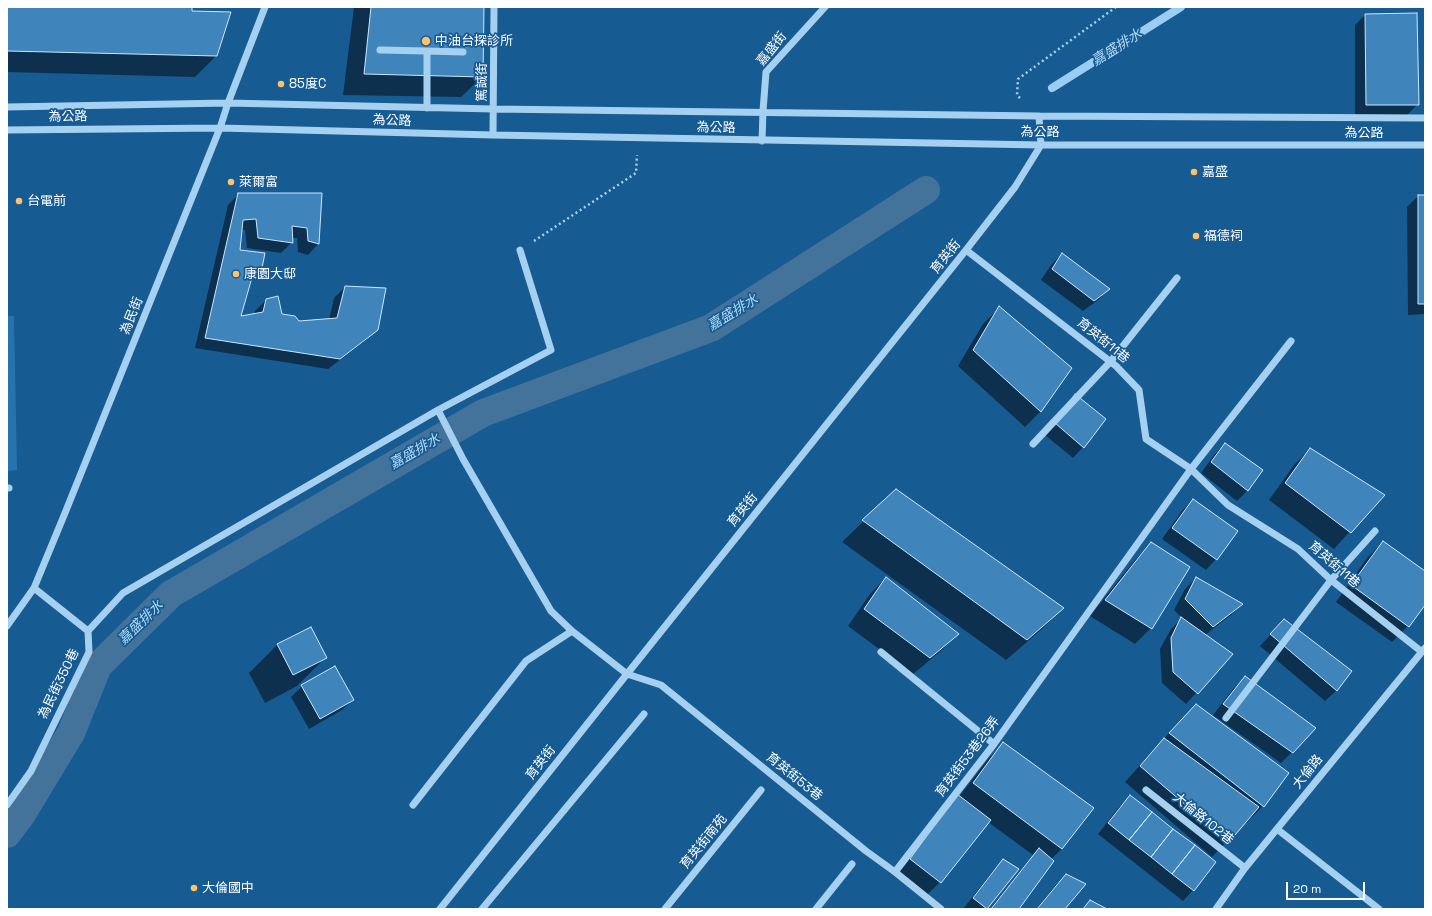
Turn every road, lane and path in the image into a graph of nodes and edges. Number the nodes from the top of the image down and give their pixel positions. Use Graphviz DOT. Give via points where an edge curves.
graph roads {
  1 [pos="265,7"];
  2 [pos="494,7"];
  3 [pos="825,7"];
  4 [pos="1116,7"];
  5 [pos="380,50"];
  6 [pos="427,51"];
  7 [pos="463,52"];
  8 [pos="228,103"];
  9 [pos="7,107"];
  10 [pos="427,108"];
  11 [pos="494,109"];
  12 [pos="763,111"];
  13 [pos="1039,116"];
  14 [pos="1425,118"];
  15 [pos="220,128"];
  16 [pos="7,130"];
  17 [pos="493,135"];
  18 [pos="637,138"];
  19 [pos="762,141"];
  20 [pos="1041,145"];
  21 [pos="1425,145"];
  22 [pos="520,250"];
  23 [pos="966,250"];
  24 [pos="1177,278"];
  25 [pos="1291,341"];
  26 [pos="1111,361"];
  27 [pos="438,410"];
  28 [pos="1033,444"];
  29 [pos="1191,469"];
  30 [pos="1375,532"];
  31 [pos="1331,580"];
  32 [pos="34,588"];
  33 [pos="7,626"];
  34 [pos="88,631"];
  35 [pos="572,631"];
  36 [pos="1423,650"];
  37 [pos="881,652"];
  38 [pos="626,674"];
  39 [pos="644,714"];
  40 [pos="1226,718"];
  41 [pos="994,744"];
  42 [pos="761,790"];
  43 [pos="1146,790"];
  44 [pos="7,805"];
  45 [pos="413,805"];
  46 [pos="1277,829"];
  47 [pos="852,864"];
  48 [pos="1245,868"];
  49 [pos="895,872"];
  50 [pos="440,909"];
  51 [pos="482,909"];
  52 [pos="665,909"];
  53 [pos="816,909"];
  54 [pos="941,909"];
  55 [pos="1216,909"];
  56 [pos="1379,909"];
  1 -- 8 [label="street, 為民街"];
  2 -- 11 [label="street, 篤誠街"];
  3 -- 12 [label="street, 嘉盛街" via="766,72"];
  4 -- 13 [label="path" via="1018,79 1018,95"];
  5 -- 6 [label="street"];
  6 -- 7 [label="street"];
  6 -- 10 [label="street"];
  8 -- 9 [label="street, 為公路"];
  8 -- 10 [label="street, 為公路"];
  8 -- 15 [label="street, 為民街"];
  10 -- 11 [label="street, 為公路"];
  11 -- 12 [label="street, 為公路"];
  11 -- 17 [label="street, 篤誠街"];
  12 -- 13 [label="street, 為公路"];
  12 -- 19 [label="street, 嘉盛街"];
  13 -- 14 [label="street, 為公路"];
  13 -- 20 [label="street"];
  15 -- 16 [label="street, 為公路"];
  15 -- 17 [label="street, 為公路"];
  15 -- 32 [label="street, 為民街"];
  17 -- 18 [label="street, 為公路"];
  18 -- 19 [label="street, 為公路"];
  18 -- 22 [label="path" via="636,173"];
  19 -- 20 [label="street, 為公路"];
  20 -- 21 [label="street, 為公路"];
  20 -- 23 [label="street, 育英街" via="1015,187"];
  22 -- 27 [label="street" via="551,350"];
  23 -- 26 [label="street, 育英街11巷"];
  23 -- 38 [label="street, 育英街"];
  24 -- 26 [label="street"];
  25 -- 29 [label="street"];
  26 -- 28 [label="street"];
  26 -- 29 [label="street, 育英街11巷" via="1139,390 1146,439"];
  27 -- 34 [label="street" via="123,593"];
  27 -- 35 [label="street" via="463,459 551,611"];
  29 -- 31 [label="street, 育英街11巷" via="1228,505 1298,549"];
  29 -- 41 [label="street, 育英街53巷26弄"];
  30 -- 31 [label="street"];
  31 -- 36 [label="street, 育英街11巷"];
  31 -- 40 [label="street"];
  32 -- 33 [label="street, 為民街"];
  32 -- 34 [label="street"];
  34 -- 44 [label="street, 為民街350巷" via="89,652 31,771"];
  35 -- 38 [label="street"];
  35 -- 45 [label="street" via="526,661"];
  36 -- 46 [label="street, 大倫路"];
  37 -- 41 [label="street"];
  38 -- 49 [label="street, 育英街53巷" via="661,685"];
  38 -- 50 [label="street, 育英街"];
  39 -- 51 [label="street"];
  41 -- 49 [label="street, 育英街53巷26弄"];
  42 -- 52 [label="street, 育英街南苑"];
  43 -- 48 [label="street, 大倫路102巷"];
  46 -- 48 [label="street, 大倫路"];
  46 -- 56 [label="street"];
  47 -- 53 [label="street"];
  48 -- 55 [label="street, 大倫路"];
  49 -- 54 [label="street, 育英街53巷"];
}
